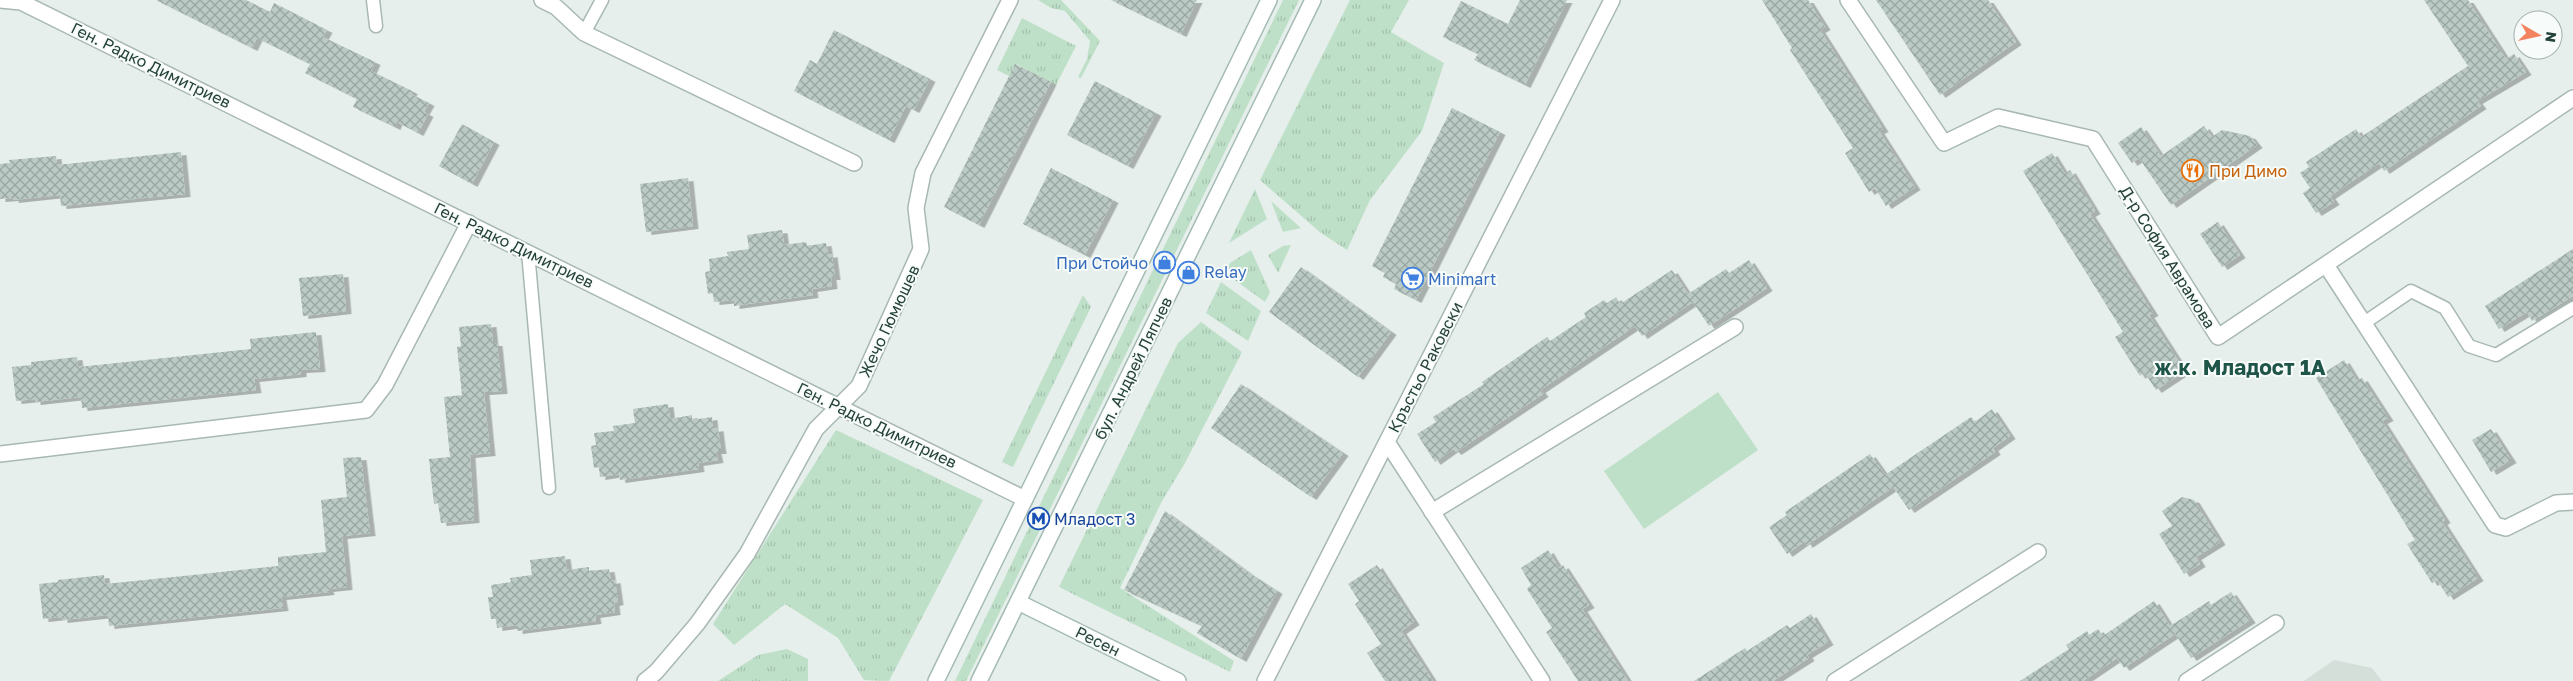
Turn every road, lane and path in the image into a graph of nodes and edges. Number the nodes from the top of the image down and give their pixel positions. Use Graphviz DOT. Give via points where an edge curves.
graph roads {
  1 [pos="0,0"];
  2 [pos="373,0"];
  3 [pos="542,0"];
  4 [pos="602,0"];
  5 [pos="1010,0"];
  6 [pos="1269,0"];
  7 [pos="1314,0"];
  8 [pos="1612,0"];
  9 [pos="1848,0"];
  10 [pos="21,1"];
  11 [pos="376,26"];
  12 [pos="584,33"];
  13 [pos="2573,98"];
  14 [pos="854,163"];
  15 [pos="469,222"];
  16 [pos="528,252"];
  17 [pos="2326,265"];
  18 [pos="2573,308"];
  19 [pos="2364,323"];
  20 [pos="1735,327"];
  21 [pos="838,406"];
  22 [pos="1387,442"];
  23 [pos="0,454"];
  24 [pos="549,488"];
  25 [pos="1025,498"];
  26 [pos="2573,502"];
  27 [pos="1432,512"];
  28 [pos="2038,552"];
  29 [pos="1018,602"];
  30 [pos="2276,623"];
  31 [pos="645,681"];
  32 [pos="936,681"];
  33 [pos="979,681"];
  34 [pos="1178,681"];
  35 [pos="1265,681"];
  36 [pos="1542,681"];
  37 [pos="1835,681"];
  38 [pos="2187,681"];
  1 -- 10 [label="street, Ген. Радко Димитриев"];
  2 -- 11 [label="lane"];
  3 -- 12 [label="street" via="556,7"];
  4 -- 12 [label="lane"];
  5 -- 21 [label="street, Жечо Гюмюшев" via="923,173 916,208 921,249 859,386"];
  6 -- 25 [label="street"];
  7 -- 29 [label="street, бул. Андрей Ляпчев"];
  8 -- 22 [label="street, Кръстьо Раковски"];
  9 -- 17 [label="street, Д-р София Аврамова" via="1944,143 1998,117 2093,139 2218,337"];
  10 -- 15 [label="street, Ген. Радко Димитриев"];
  12 -- 14 [label="street"];
  13 -- 17 [label="street"];
  15 -- 16 [label="street, Ген. Радко Димитриев"];
  15 -- 23 [label="street" via="386,385 366,410"];
  16 -- 21 [label="street, Ген. Радко Димитриев"];
  16 -- 24 [label="lane"];
  17 -- 19 [label="street"];
  18 -- 19 [label="lane" via="2496,355 2469,346 2445,308 2411,291"];
  19 -- 26 [label="street" via="2494,525 2506,528 2556,503"];
  20 -- 27 [label="street"];
  21 -- 25 [label="street, Ген. Радко Димитриев"];
  21 -- 31 [label="street, Жечо Гюмюшев" via="816,429 747,554 697,624"];
  22 -- 27 [label="street"];
  22 -- 35 [label="street, Кръстьо Раковски"];
  25 -- 32 [label="street"];
  27 -- 36 [label="street"];
  28 -- 37 [label="street"];
  29 -- 33 [label="street, бул. Андрей Ляпчев"];
  29 -- 34 [label="street, Ресен"];
  30 -- 38 [label="street"];
}
